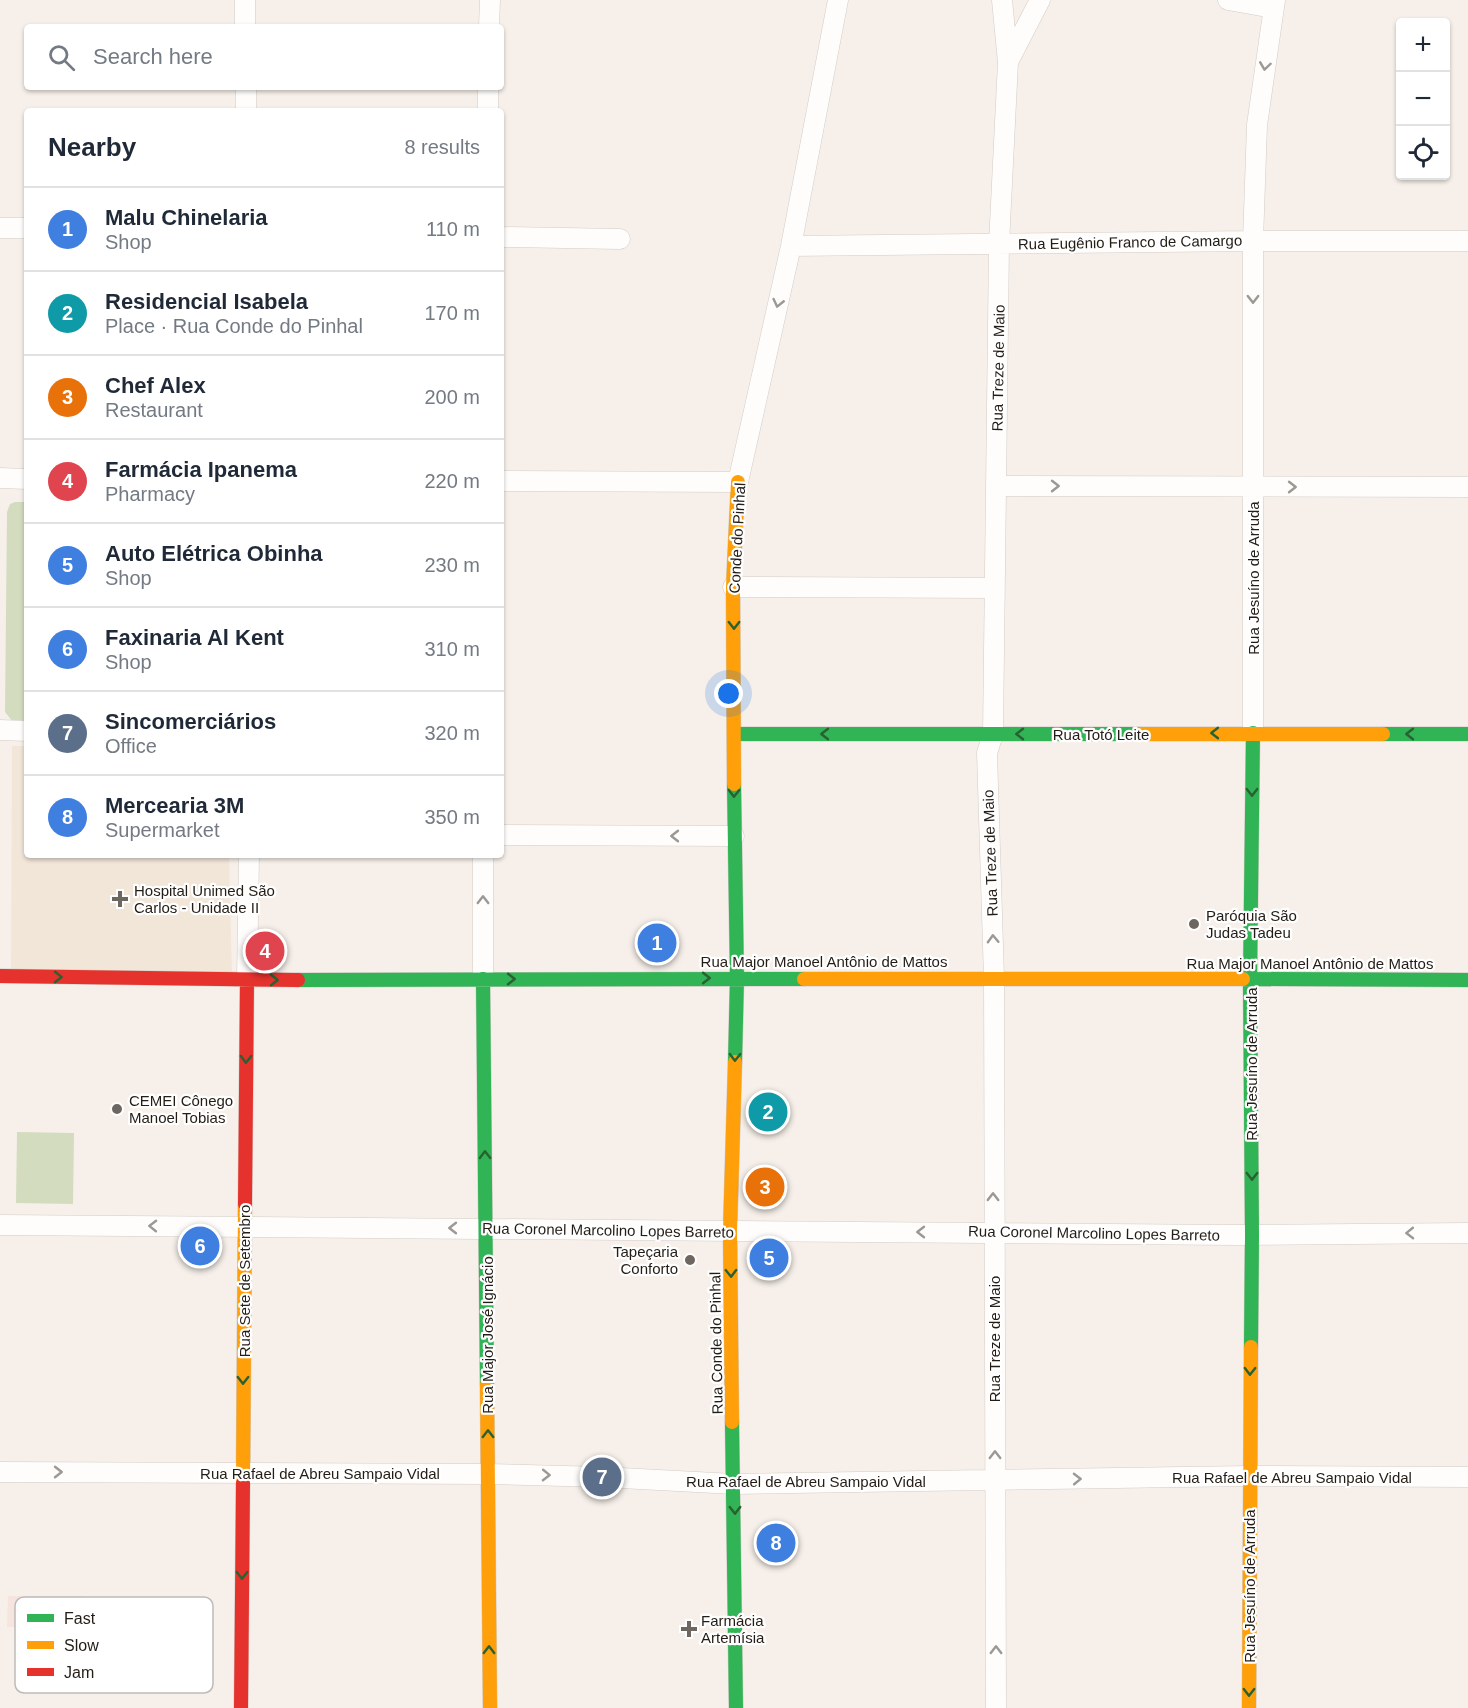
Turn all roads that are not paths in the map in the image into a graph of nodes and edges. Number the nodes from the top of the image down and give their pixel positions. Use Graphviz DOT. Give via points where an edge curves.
graph roads {
  1 [pos="245,0"];
  2 [pos="490,0"];
  3 [pos="838,0"];
  4 [pos="1002,0"];
  5 [pos="1040,0"];
  6 [pos="1228,0"];
  7 [pos="1274,4"];
  8 [pos="245,24"];
  9 [pos="489,24"];
  10 [pos="1008,62"];
  11 [pos="246,90"];
  12 [pos="488,90"];
  13 [pos="246,108"];
  14 [pos="488,108"];
  15 [pos="0,228"];
  16 [pos="24,228"];
  17 [pos="504,237"];
  18 [pos="620,239"];
  19 [pos="1253,241"];
  20 [pos="1468,241"];
  21 [pos="999,244"];
  22 [pos="791,246"];
  23 [pos="0,478"];
  24 [pos="24,479"];
  25 [pos="504,481"];
  26 [pos="738,482"];
  27 [pos="996,486"];
  28 [pos="1468,487"];
  29 [pos="1254,488"];
  30 [pos="733,587"];
  31 [pos="994,588"];
  32 [pos="0,730"];
  33 [pos="24,731"];
  34 [pos="1253,733"];
  35 [pos="735,734"];
  36 [pos="993,734"];
  37 [pos="1468,734"];
  38 [pos="504,836"];
  39 [pos="734,836"];
  40 [pos="249,858"];
  41 [pos="483,858"];
  42 [pos="0,976"];
  43 [pos="737,978"];
  44 [pos="994,978"];
  45 [pos="483,979"];
  46 [pos="247,980"];
  47 [pos="1250,980"];
  48 [pos="1468,980"];
  49 [pos="0,1225"];
  50 [pos="244,1227"];
  51 [pos="486,1228"];
  52 [pos="730,1231"];
  53 [pos="993,1232"];
  54 [pos="1468,1233"];
  55 [pos="1252,1235"];
  56 [pos="0,1472"];
  57 [pos="243,1472"];
  58 [pos="488,1474"];
  59 [pos="1249,1476"];
  60 [pos="1468,1477"];
  61 [pos="995,1480"];
  62 [pos="734,1484"];
  63 [pos="241,1708"];
  64 [pos="490,1708"];
  65 [pos="736,1708"];
  66 [pos="996,1708"];
  67 [pos="1249,1708"];
  1 -- 8 [label="street"];
  2 -- 9 [label="street"];
  3 -- 22 [label="street, Conde do Pinhal"];
  4 -- 10 [label="street, Rua Treze de Maio"];
  5 -- 10 [label="street"];
  6 -- 7 [label="street"];
  7 -- 19 [label="street, Rua Jesuíno de Arruda, one-way" via="1257,125"];
  10 -- 21 [label="street, Rua Treze de Maio"];
  11 -- 13 [label="street"];
  12 -- 14 [label="street"];
  15 -- 16 [label="street"];
  17 -- 18 [label="street"];
  19 -- 20 [label="street, Rua Eugênio Franco de Camargo"];
  19 -- 21 [label="street, Rua Eugênio Franco de Camargo"];
  19 -- 29 [label="street, Rua Jesuíno de Arruda, one-way"];
  21 -- 22 [label="street, Rua Eugênio Franco de Camargo"];
  21 -- 27 [label="street, Rua Treze de Maio"];
  22 -- 26 [label="street, Conde do Pinhal, one-way"];
  23 -- 24 [label="street"];
  25 -- 26 [label="street"];
  26 -- 30 [label="street, Conde do Pinhal"];
  27 -- 29 [label="street, one-way"];
  27 -- 31 [label="street, Rua Treze de Maio"];
  29 -- 28 [label="street, one-way"];
  29 -- 34 [label="street, Rua Jesuíno de Arruda"];
  30 -- 31 [label="street"];
  30 -- 35 [label="street, Conde do Pinhal, one-way"];
  31 -- 36 [label="street, Rua Treze de Maio"];
  32 -- 33 [label="street"];
  34 -- 36 [label="street, Rua Totó Leite, one-way"];
  37 -- 34 [label="street, Rua Totó Leite, one-way"];
  34 -- 47 [label="street, Rua Jesuíno de Arruda, one-way"];
  36 -- 35 [label="street, Rua Totó Leite, one-way"];
  35 -- 39 [label="street, Conde do Pinhal, one-way"];
  44 -- 36 [label="street, Rua Treze de Maio, one-way" via="987,753"];
  39 -- 38 [label="street, one-way"];
  39 -- 43 [label="street, Conde do Pinhal"];
  40 -- 46 [label="street, Rua Sete de Setembro"];
  45 -- 41 [label="street, Rua Major José Ignácio, one-way"];
  42 -- 46 [label="street, Rua Major Manoel Antônio de Mattos, one-way"];
  43 -- 44 [label="street, Rua Major Manoel Antônio de Mattos"];
  45 -- 43 [label="street, Rua Major Manoel Antônio de Mattos, one-way"];
  43 -- 52 [label="street, Rua Conde do Pinhal, one-way"];
  44 -- 47 [label="street, Rua Major Manoel Antônio de Mattos"];
  53 -- 44 [label="street, Rua Treze de Maio, one-way"];
  46 -- 45 [label="street, Rua Major Manoel Antônio de Mattos, one-way"];
  51 -- 45 [label="street, Rua Major José Ignácio, one-way"];
  46 -- 50 [label="street, Rua Sete de Setembro, one-way"];
  47 -- 48 [label="street, Rua Major Manoel Antônio de Mattos"];
  47 -- 55 [label="street, Rua Jesuíno de Arruda, one-way"];
  50 -- 49 [label="street, Rua Coronel Marcolino Lopes Barreto, one-way"];
  51 -- 50 [label="street, Rua Coronel Marcolino Lopes Barreto, one-way"];
  50 -- 57 [label="street, Rua Sete de Setembro, one-way"];
  51 -- 52 [label="street, Rua Coronel Marcolino Lopes Barreto"];
  58 -- 51 [label="street, Rua Major José Ignácio, one-way"];
  53 -- 52 [label="street, Rua Coronel Marcolino Lopes Barreto, one-way"];
  52 -- 62 [label="street, Rua Conde do Pinhal, one-way"];
  53 -- 55 [label="street, Rua Coronel Marcolino Lopes Barreto"];
  61 -- 53 [label="street, Rua Treze de Maio, one-way"];
  54 -- 55 [label="street, Rua Coronel Marcolino Lopes Barreto, one-way"];
  55 -- 59 [label="street, Rua Jesuíno de Arruda, one-way"];
  56 -- 57 [label="street, Rua Rafael de Abreu Sampaio Vidal, one-way"];
  57 -- 58 [label="street, Rua Rafael de Abreu Sampaio Vidal"];
  57 -- 63 [label="street, Rua Sete de Setembro, one-way"];
  58 -- 62 [label="street, Rua Rafael de Abreu Sampaio Vidal, one-way"];
  64 -- 58 [label="street, Rua Major José Ignácio, one-way"];
  59 -- 60 [label="street, Rua Rafael de Abreu Sampaio Vidal"];
  61 -- 59 [label="street, Rua Rafael de Abreu Sampaio Vidal, one-way"];
  59 -- 67 [label="street, Rua Jesuíno de Arruda, one-way"];
  61 -- 62 [label="street, Rua Rafael de Abreu Sampaio Vidal"];
  66 -- 61 [label="street, Rua Treze de Maio, one-way"];
  62 -- 65 [label="street, Rua Conde do Pinhal, one-way"];
}
